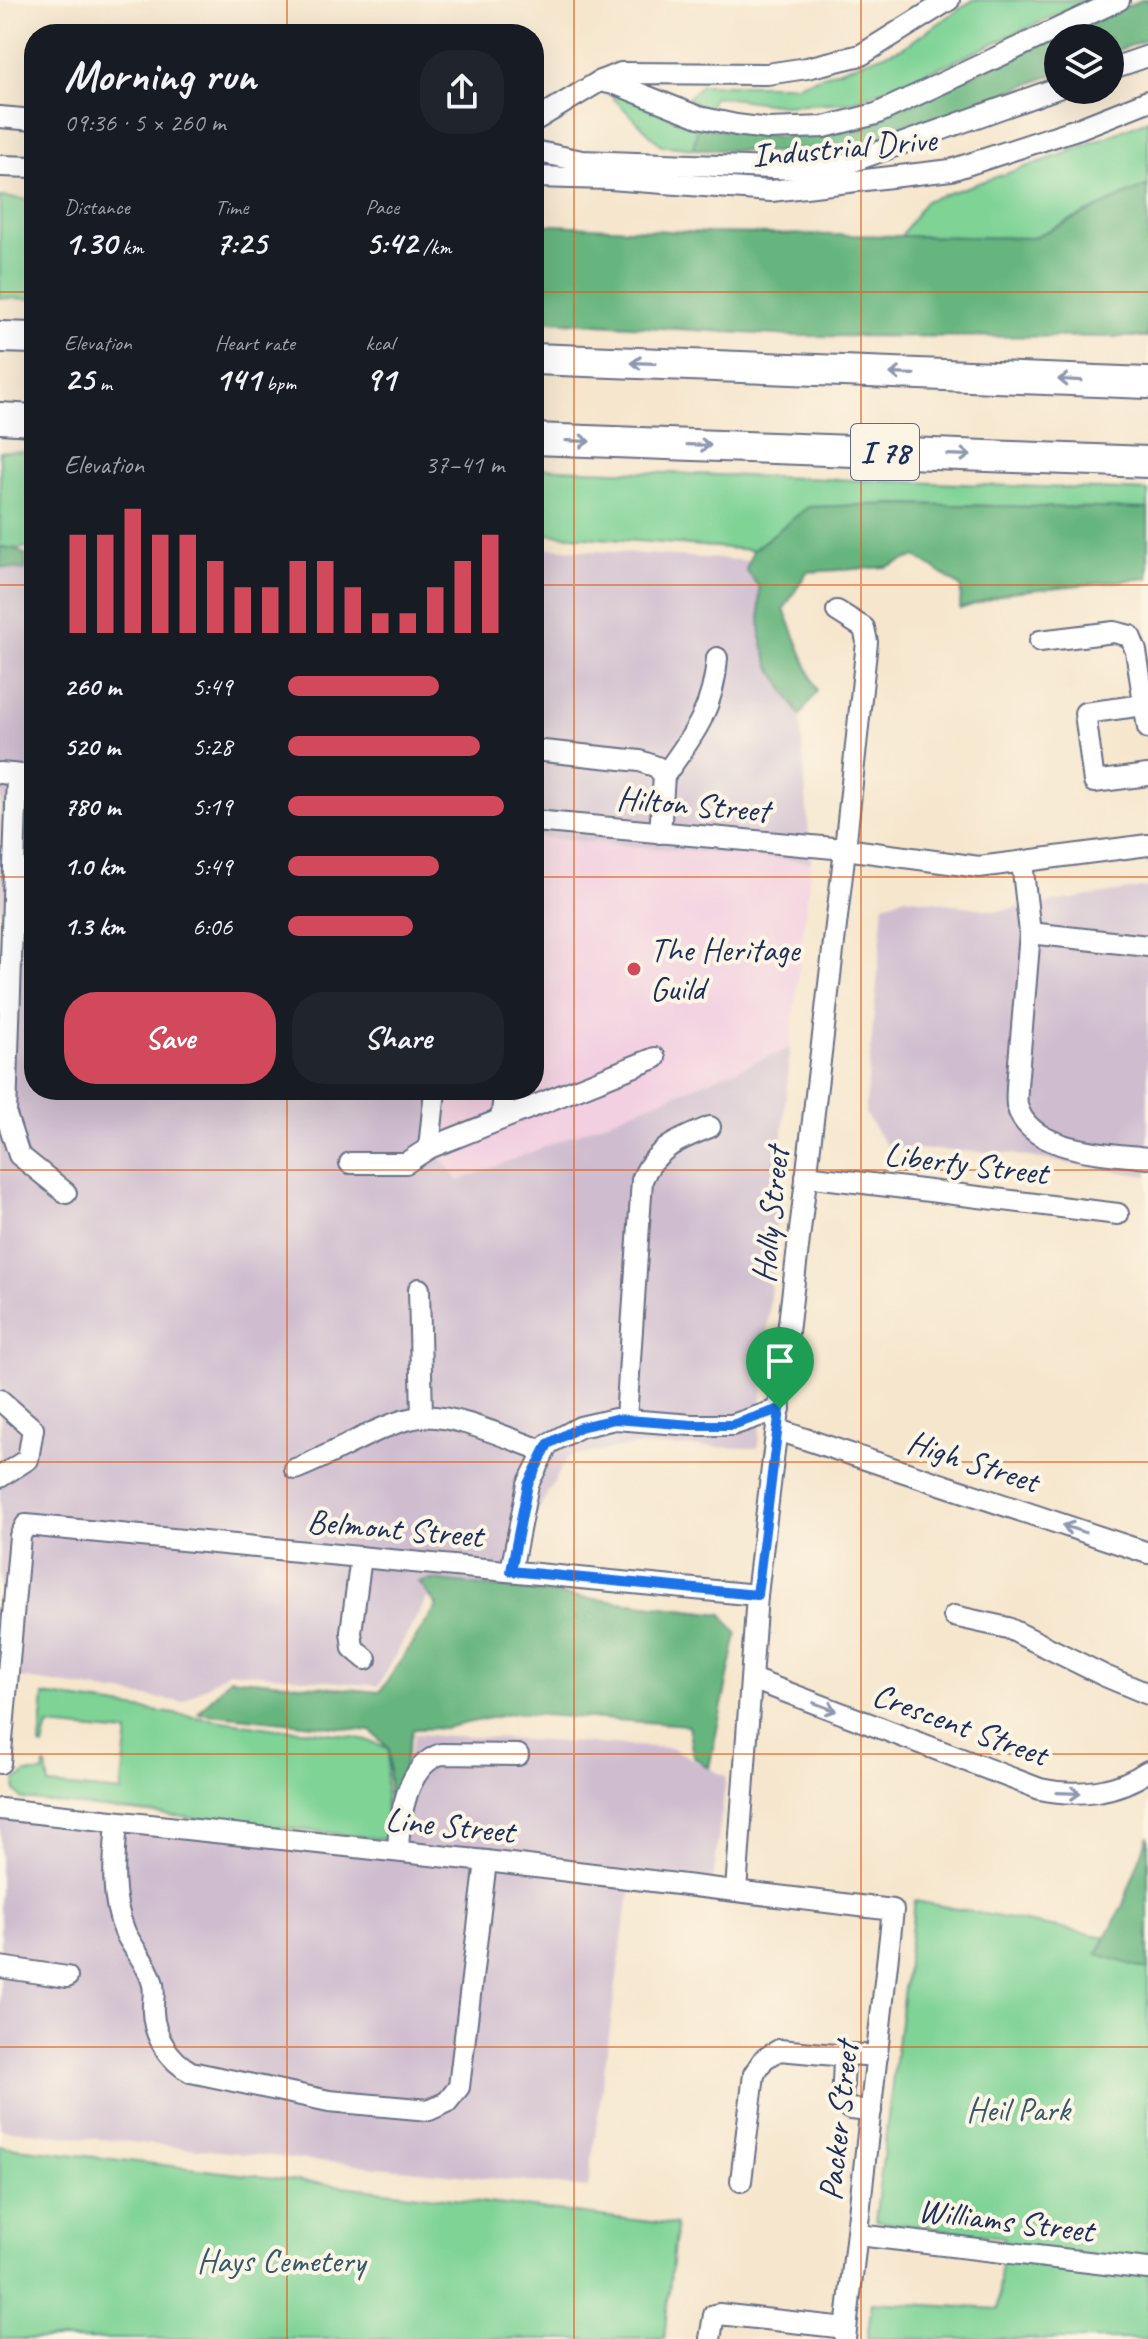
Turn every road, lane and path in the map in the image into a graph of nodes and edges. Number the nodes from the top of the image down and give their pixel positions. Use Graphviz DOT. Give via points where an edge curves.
graph roads {
  1 [pos="949,0"];
  2 [pos="1119,0"];
  3 [pos="1148,56"];
  4 [pos="1124,64"];
  5 [pos="600,81"];
  6 [pos="1044,93"];
  7 [pos="1148,101"];
  8 [pos="544,115"];
  9 [pos="0,117"];
  10 [pos="24,119"];
  11 [pos="544,153"];
  12 [pos="0,166"];
  13 [pos="24,167"];
  14 [pos="544,177"];
  15 [pos="0,337"];
  16 [pos="24,338"];
  17 [pos="544,359"];
  18 [pos="1148,383"];
  19 [pos="0,418"];
  20 [pos="24,419"];
  21 [pos="544,439"];
  22 [pos="1148,462"];
  23 [pos="837,611"];
  24 [pos="1040,641"];
  25 [pos="717,658"];
  26 [pos="1144,705"];
  27 [pos="1148,728"];
  28 [pos="544,751"];
  29 [pos="17,775"];
  30 [pos="1148,775"];
  31 [pos="664,776"];
  32 [pos="544,822"];
  33 [pos="660,833"];
  34 [pos="24,840"];
  35 [pos="1148,845"];
  36 [pos="845,849"];
  37 [pos="1022,862"];
  38 [pos="1030,933"];
  39 [pos="1148,946"];
  40 [pos="655,1058"];
  41 [pos="434,1100"];
  42 [pos="504,1100"];
  43 [pos="501,1119"];
  44 [pos="710,1127"];
  45 [pos="429,1148"];
  46 [pos="1148,1158"];
  47 [pos="350,1163"];
  48 [pos="806,1176"];
  49 [pos="66,1193"];
  50 [pos="1118,1214"];
  51 [pos="419,1289"];
  52 [pos="0,1400"];
  53 [pos="422,1416"];
  54 [pos="626,1419"];
  55 [pos="779,1420"];
  56 [pos="544,1451"];
  57 [pos="295,1469"];
  58 [pos="0,1477"];
  59 [pos="15,1531"];
  60 [pos="1148,1553"];
  61 [pos="361,1557"];
  62 [pos="511,1571"];
  63 [pos="757,1595"];
  64 [pos="954,1616"];
  65 [pos="366,1659"];
  66 [pos="752,1679"];
  67 [pos="1148,1694"];
  68 [pos="518,1755"];
  69 [pos="0,1763"];
  70 [pos="1148,1771"];
  71 [pos="0,1809"];
  72 [pos="117,1822"];
  73 [pos="398,1851"];
  74 [pos="486,1861"];
  75 [pos="736,1891"];
  76 [pos="893,1910"];
  77 [pos="0,1967"];
  78 [pos="67,1977"];
  79 [pos="846,2056"];
  80 [pos="877,2056"];
  81 [pos="871,2111"];
  82 [pos="741,2181"];
  83 [pos="858,2235"];
  84 [pos="1148,2269"];
  85 [pos="846,2334"];
  86 [pos="710,2339"];
  1 -- 5 [label="street" via="861,55 807,68 767,74 621,73"];
  2 -- 5 [label="street" via="876,114 824,127 736,125"];
  3 -- 4 [label="street"];
  5 -- 8 [label="street"];
  6 -- 11 [label="street" via="842,165 798,169 582,161"];
  7 -- 14 [label="street, Industrial Drive" via="951,170 771,191"];
  9 -- 10 [label="street"];
  12 -- 13 [label="street"];
  15 -- 16 [label="highway"];
  18 -- 17 [label="highway, I 78, one-way"];
  19 -- 20 [label="highway"];
  21 -- 22 [label="highway, I 78, one-way"];
  23 -- 36 [label="street, Holly Street" via="864,628 867,642"];
  24 -- 26 [label="street" via="1114,632 1130,636"];
  25 -- 31 [label="street" via="700,728"];
  26 -- 27 [label="street"];
  26 -- 30 [label="street" via="1085,713 1094,782"];
  28 -- 31 [label="street" via="640,761"];
  29 -- 34 [label="street"];
  31 -- 33 [label="street"];
  32 -- 33 [label="street, Hilton Street"];
  33 -- 36 [label="street, Hilton Street"];
  34 -- 49 [label="street" via="6,1115 19,1155"];
  35 -- 37 [label="street, Hilton Street"];
  36 -- 37 [label="street, Hilton Street" via="979,867"];
  36 -- 48 [label="street, Holly Street"];
  37 -- 38 [label="street"];
  38 -- 39 [label="street"];
  38 -- 46 [label="street" via="1017,1086 1023,1118 1060,1145"];
  40 -- 43 [label="street"];
  41 -- 45 [label="street"];
  42 -- 43 [label="street"];
  43 -- 45 [label="street"];
  44 -- 54 [label="street" via="673,1142 648,1164 642,1180"];
  45 -- 47 [label="street" via="406,1163"];
  48 -- 50 [label="street, Liberty Street"];
  48 -- 55 [label="street, Holly Street"];
  51 -- 53 [label="street"];
  52 -- 58 [label="street" via="33,1429 28,1459"];
  53 -- 56 [label="street" via="458,1421"];
  53 -- 57 [label="street"];
  54 -- 55 [label="street" via="692,1425"];
  54 -- 56 [label="street" via="580,1427"];
  60 -- 55 [label="street, High Street, one-way"];
  55 -- 63 [label="street, Holly Street"];
  56 -- 62 [label="street" via="528,1484"];
  59 -- 61 [label="street, Belmont Street"];
  59 -- 69 [label="street"];
  61 -- 62 [label="street, Belmont Street"];
  61 -- 65 [label="street" via="351,1632 353,1648"];
  62 -- 63 [label="street, Belmont Street"];
  63 -- 66 [label="street, Holly Street"];
  64 -- 67 [label="street" via="1008,1628"];
  66 -- 70 [label="street, Crescent Street, one-way" via="1040,1789 1096,1793"];
  66 -- 75 [label="street, Holly Street"];
  68 -- 73 [label="street" via="429,1758 413,1781"];
  71 -- 72 [label="street, Line Street"];
  72 -- 73 [label="street, Line Street"];
  72 -- 74 [label="street" via="114,1894 125,1932 154,1984 153,2016 164,2049 191,2072 329,2101 429,2110 447,2102 459,2087"];
  73 -- 74 [label="street, Line Street"];
  74 -- 75 [label="street, Line Street"];
  75 -- 76 [label="street, Line Street"];
  76 -- 80 [label="street, Packer Street"];
  77 -- 78 [label="street"];
  79 -- 80 [label="street"];
  79 -- 81 [label="street" via="842,2103"];
  79 -- 82 [label="street" via="779,2050 764,2059 754,2074"];
  80 -- 81 [label="street, Packer Street"];
  81 -- 83 [label="street, Packer Street"];
  83 -- 84 [label="street, Williams Street"];
  83 -- 85 [label="street, Packer Street"];
  85 -- 86 [label="street" via="719,2314 712,2319"];
}
